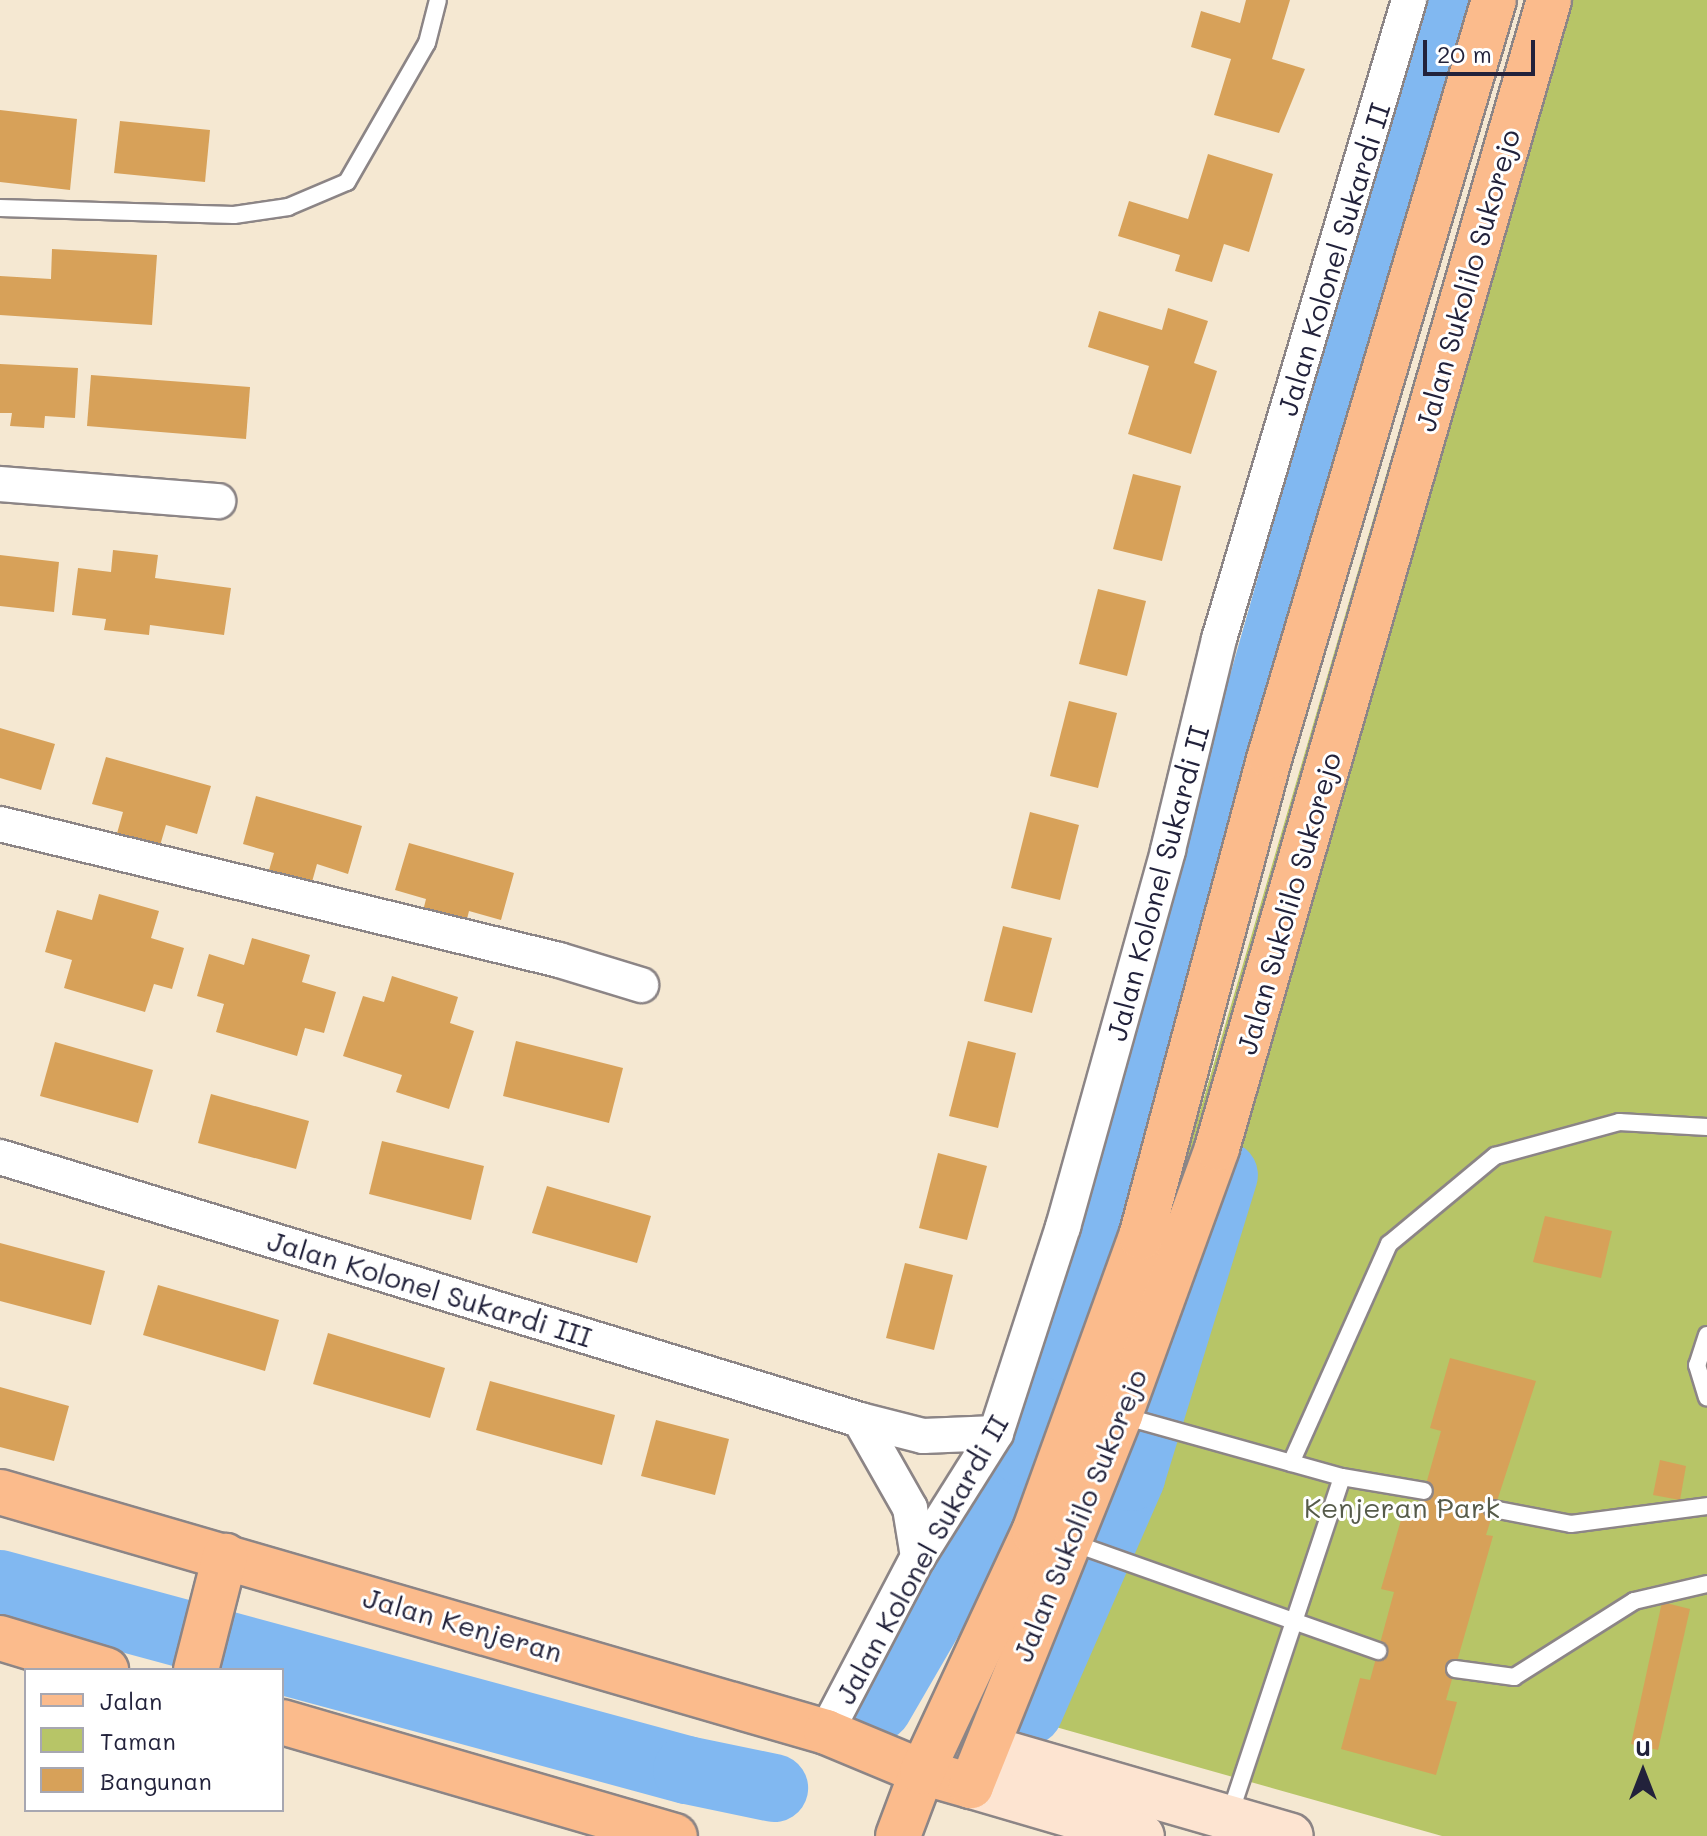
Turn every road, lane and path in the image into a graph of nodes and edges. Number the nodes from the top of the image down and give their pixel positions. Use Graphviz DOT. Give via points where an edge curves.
graph roads {
  1 [pos="438,0"];
  2 [pos="1409,0"];
  3 [pos="1494,0"];
  4 [pos="1549,0"];
  5 [pos="0,208"];
  6 [pos="0,484"];
  7 [pos="218,501"];
  8 [pos="1270,756"];
  9 [pos="1327,771"];
  10 [pos="0,824"];
  11 [pos="641,985"];
  12 [pos="1707,1127"];
  13 [pos="0,1157"];
  14 [pos="1707,1335"];
  15 [pos="1707,1397"];
  16 [pos="1117,1414"];
  17 [pos="860,1420"];
  18 [pos="996,1433"];
  19 [pos="1291,1463"];
  20 [pos="1342,1477"];
  21 [pos="1424,1491"];
  22 [pos="0,1492"];
  23 [pos="1707,1506"];
  24 [pos="1493,1509"];
  25 [pos="1076,1545"];
  26 [pos="918,1557"];
  27 [pos="224,1560"];
  28 [pos="1707,1584"];
  29 [pos="1292,1623"];
  30 [pos="0,1638"];
  31 [pos="1378,1651"];
  32 [pos="99,1668"];
  33 [pos="197,1668"];
  34 [pos="1455,1669"];
  35 [pos="284,1723"];
  36 [pos="941,1731"];
  37 [pos="826,1732"];
  38 [pos="979,1767"];
  39 [pos="922,1772"];
  40 [pos="1229,1818"];
  41 [pos="903,1835"];
  42 [pos="675,1836"];
  43 [pos="1142,1836"];
  44 [pos="1291,1836"];
  1 -- 5 [label="lane" via="427,43 347,182 288,207 234,215"];
  2 -- 18 [label="street, Jalan Kolonel Sukardi II" via="1219,639 1168,850 1063,1227"];
  3 -- 8 [label="main road, Jalan Sukolilo Sukorejo"];
  4 -- 9 [label="main road, Jalan Sukolilo Sukorejo"];
  6 -- 7 [label="street"];
  8 -- 9 [label="main road"];
  8 -- 16 [label="main road, Jalan Sukolilo Sukorejo" via="1141,1237"];
  9 -- 16 [label="main road, Jalan Sukolilo Sukorejo" via="1217,1148"];
  10 -- 11 [label="street" via="559,960"];
  12 -- 19 [label="lane" via="1619,1122 1495,1156 1389,1244"];
  13 -- 17 [label="street, Jalan Kolonel Sukardi III"];
  14 -- 15 [label="lane" via="1697,1365"];
  16 -- 19 [label="lane"];
  16 -- 25 [label="main road, Jalan Sukolilo Sukorejo"];
  17 -- 18 [label="street, Jalan Kolonel Sukardi III" via="923,1436"];
  17 -- 26 [label="street" via="910,1508"];
  18 -- 26 [label="street, Jalan Kolonel Sukardi II"];
  19 -- 20 [label="lane"];
  20 -- 21 [label="lane"];
  20 -- 29 [label="lane"];
  22 -- 27 [label="main road, Jalan Kenjeran"];
  23 -- 24 [label="lane" via="1571,1524"];
  25 -- 29 [label="lane"];
  25 -- 36 [label="main road, Jalan Sukolilo Sukorejo"];
  25 -- 38 [label="main road, Jalan Sukolilo Sukorejo"];
  26 -- 37 [label="street, Jalan Kolonel Sukardi II"];
  27 -- 33 [label="main road"];
  27 -- 37 [label="main road, Jalan Kenjeran"];
  28 -- 34 [label="lane" via="1634,1601 1514,1677"];
  29 -- 31 [label="lane"];
  29 -- 40 [label="lane"];
  30 -- 32 [label="main road"];
  35 -- 42 [label="main road"];
  36 -- 38 [label="main road"];
  36 -- 39 [label="main road, Jalan Sukolilo Sukorejo"];
  37 -- 39 [label="main road, Jalan Kenjeran"];
  38 -- 39 [label="main road, Jalan Kenjeran"];
  38 -- 40 [label="street"];
  38 -- 43 [label="street"];
  39 -- 41 [label="main road, Jalan Sukolilo Sukorejo"];
  40 -- 44 [label="street"];
}
